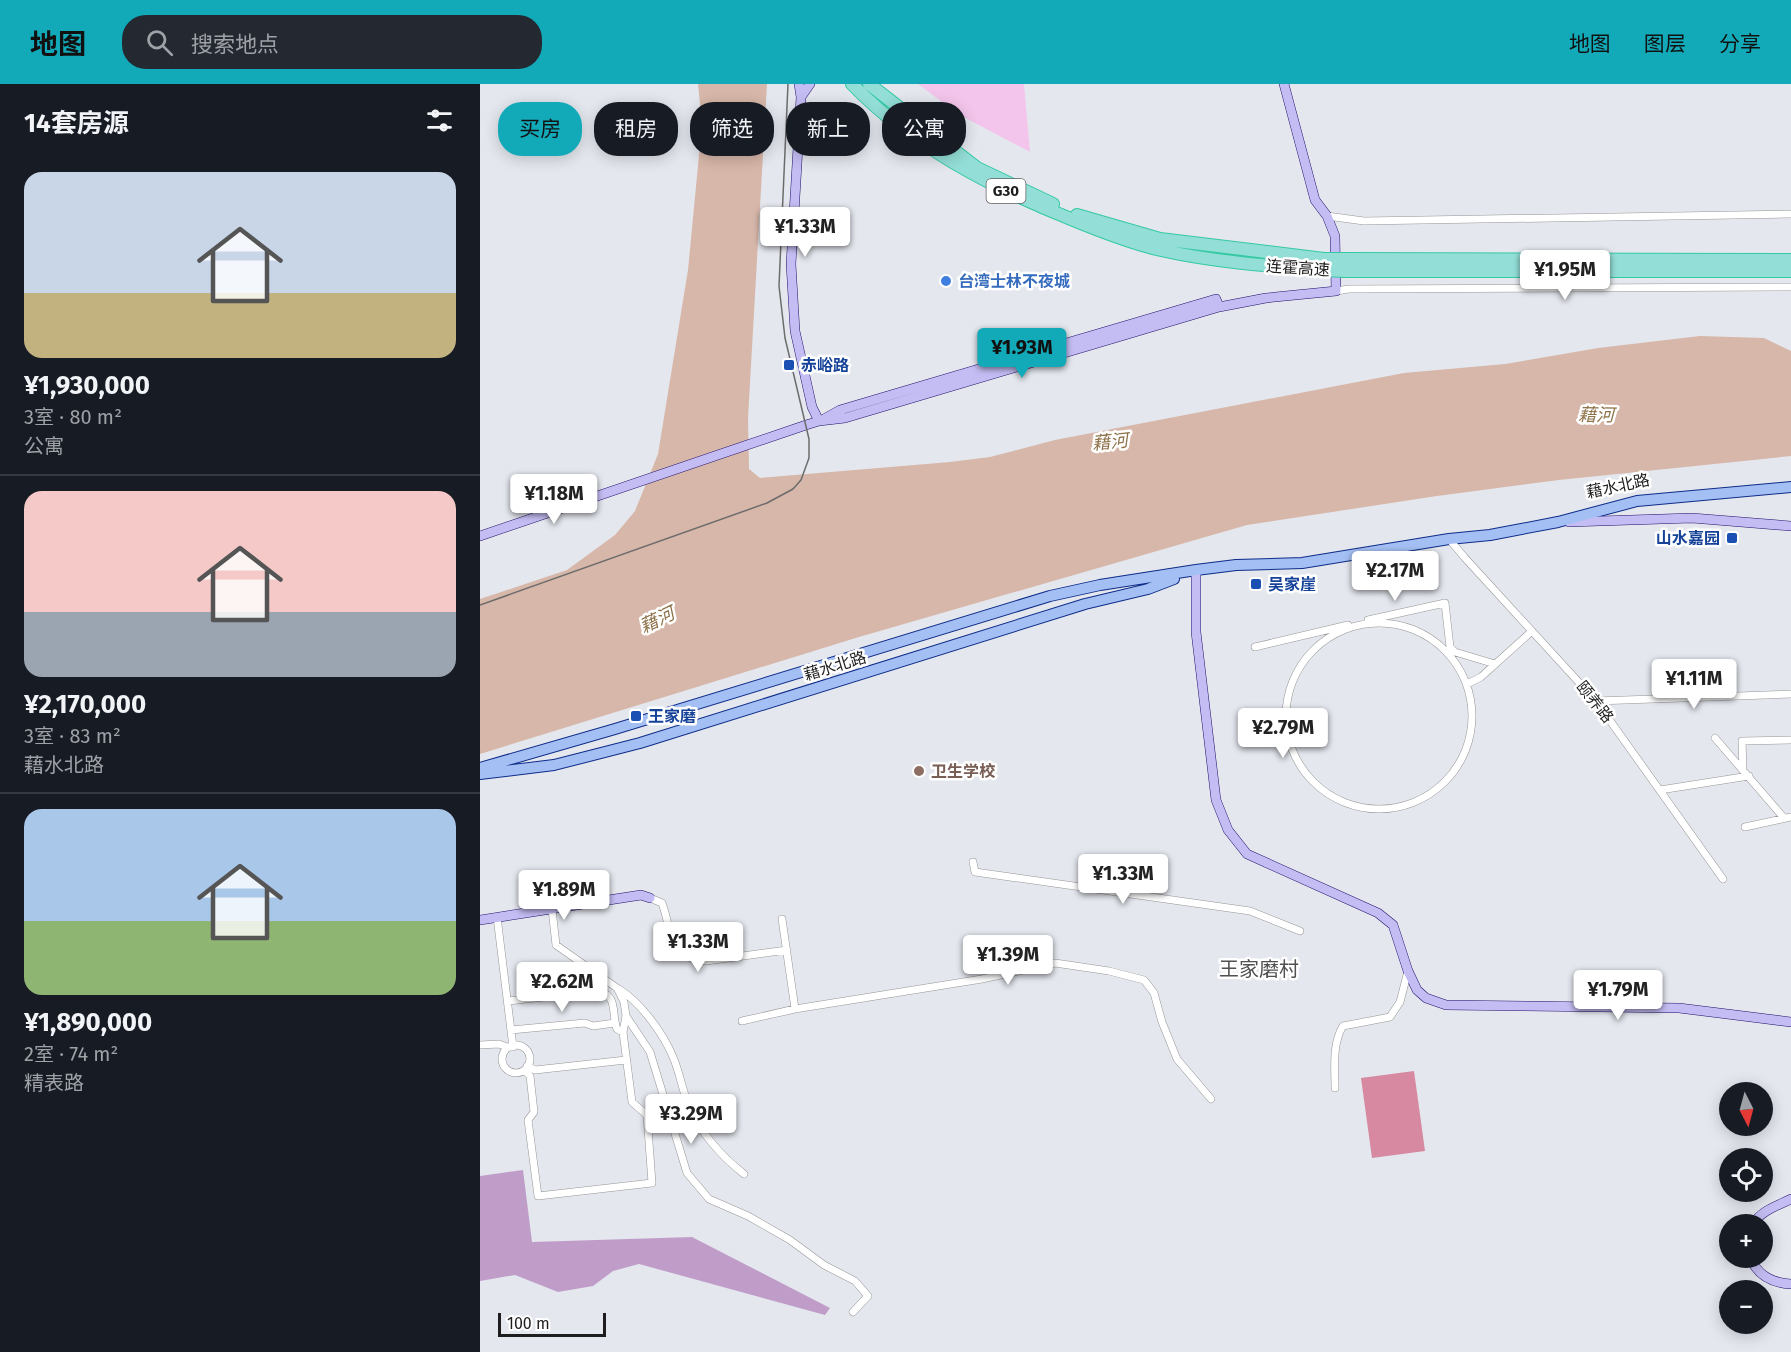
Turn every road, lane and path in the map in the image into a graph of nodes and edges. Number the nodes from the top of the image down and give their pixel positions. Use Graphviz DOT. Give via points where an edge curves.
graph roads {
  1 [pos="799,84"];
  2 [pos="810,84"];
  3 [pos="852,84"];
  4 [pos="1284,84"];
  5 [pos="871,86"];
  6 [pos="801,97"];
  7 [pos="1791,214"];
  8 [pos="1327,216"];
  9 [pos="1161,244"];
  10 [pos="1791,260"];
  11 [pos="1345,265"];
  12 [pos="1791,271"];
  13 [pos="1791,287"];
  14 [pos="1336,291"];
  15 [pos="819,421"];
  16 [pos="1791,482"];
  17 [pos="1791,487"];
  18 [pos="1558,522"];
  19 [pos="1791,526"];
  20 [pos="1490,535"];
  21 [pos="480,536"];
  22 [pos="1449,539"];
  23 [pos="1196,570"];
  24 [pos="1532,631"];
  25 [pos="1256,647"];
  26 [pos="1495,664"];
  27 [pos="1467,684"];
  28 [pos="1791,694"];
  29 [pos="1596,701"];
  30 [pos="1715,738"];
  31 [pos="1791,740"];
  32 [pos="480,768"];
  33 [pos="1743,770"];
  34 [pos="480,774"];
  35 [pos="1749,776"];
  36 [pos="1660,790"];
  37 [pos="1787,817"];
  38 [pos="1745,827"];
  39 [pos="973,862"];
  40 [pos="1723,879"];
  41 [pos="650,898"];
  42 [pos="552,909"];
  43 [pos="497,917"];
  44 [pos="480,920"];
  45 [pos="782,920"];
  46 [pos="1300,931"];
  47 [pos="787,950"];
  48 [pos="1408,971"];
  49 [pos="617,988"];
  50 [pos="507,1000"];
  51 [pos="795,1009"];
  52 [pos="626,1016"];
  53 [pos="742,1021"];
  54 [pos="1791,1022"];
  55 [pos="615,1023"];
  56 [pos="511,1030"];
  57 [pos="623,1032"];
  58 [pos="480,1045"];
  59 [pos="510,1047"];
  60 [pos="626,1060"];
  61 [pos="526,1069"];
  62 [pos="1335,1088"];
  63 [pos="1211,1099"];
  64 [pos="744,1174"];
  65 [pos="1791,1199"];
  66 [pos="1761,1214"];
  67 [pos="1756,1268"];
  68 [pos="1791,1284"];
  69 [pos="853,1312"];
  1 -- 6 [label="main road"];
  2 -- 6 [label="main road"];
  3 -- 9 [label="highway, 连霍高速 / G30" via="913,136 976,176 1101,232"];
  4 -- 8 [label="main road" via="1315,200"];
  5 -- 9 [label="highway, 连霍高速 / G30" via="978,168 1073,214"];
  6 -- 15 [label="main road" via="792,275 795,331 812,407"];
  7 -- 8 [label="street" via="1364,220"];
  8 -- 14 [label="main road" via="1335,237"];
  9 -- 11 [label="highway, 连霍高速 / G30, bridge"];
  10 -- 11 [label="highway, 连霍高速 / G30"];
  11 -- 12 [label="highway, 连霍高速 / G30"];
  13 -- 14 [label="street"];
  14 -- 15 [label="main road" via="1219,307 1216,299 840,410"];
  15 -- 21 [label="main road"];
  16 -- 20 [label="main road, 藉水北路" via="1637,494"];
  17 -- 18 [label="main road, 藉水北路" via="1637,501"];
  18 -- 19 [label="main road" via="1692,518"];
  18 -- 20 [label="main road, 藉水北路"];
  20 -- 22 [label="main road, 藉水北路"];
  22 -- 23 [label="main road, 藉水北路" via="1302,563"];
  22 -- 24 [label="street, 颐养路"];
  23 -- 32 [label="main road, 藉水北路" via="1050,596"];
  23 -- 34 [label="main road, 藉水北路" via="1148,589 1085,604 640,743 554,765"];
  23 -- 48 [label="main road" via="1196,632 1216,801 1228,830 1247,854 1378,913 1394,925"];
  24 -- 26 [label="street"];
  24 -- 29 [label="street, 颐养路"];
  25 -- 26 [label="street" via="1445,603 1450,647"];
  26 -- 27 [label="street"];
  27 -- 27 [label="street" via="1448,654 1416,631 1376,623 1346,629 1320,644 1295,676 1286,715 1290,744 1310,779 1343,802 1372,809 1412,803 1446,782 1463,757 1473,718"];
  28 -- 29 [label="street"];
  29 -- 36 [label="street, 颐养路"];
  30 -- 33 [label="street"];
  31 -- 33 [label="street" via="1742,741"];
  33 -- 35 [label="street"];
  35 -- 36 [label="street"];
  35 -- 37 [label="street"];
  36 -- 40 [label="street, 颐养路"];
  37 -- 38 [label="street"];
  39 -- 46 [label="street" via="975,872 1250,911"];
  41 -- 42 [label="main road" via="641,895"];
  41 -- 47 [label="street" via="662,903 672,944 695,960"];
  42 -- 43 [label="main road"];
  42 -- 49 [label="street" via="556,945"];
  43 -- 44 [label="main road"];
  43 -- 50 [label="street"];
  45 -- 47 [label="street"];
  47 -- 51 [label="street"];
  48 -- 54 [label="main road" via="1417,990 1446,1005 1679,1008"];
  48 -- 62 [label="street" via="1400,1002 1390,1017 1343,1026 1337,1036"];
  49 -- 52 [label="street"];
  49 -- 64 [label="street" via="636,1001 654,1024 673,1056 688,1105 702,1130"];
  50 -- 55 [label="street" via="598,991 612,1000"];
  50 -- 56 [label="street"];
  51 -- 53 [label="street"];
  51 -- 63 [label="street" via="982,979 1055,963 1108,970 1144,980 1154,993 1176,1059"];
  52 -- 57 [label="street"];
  52 -- 69 [label="street" via="650,1052 687,1173 709,1199 748,1216 855,1281 868,1296"];
  55 -- 56 [label="street"];
  55 -- 57 [label="street"];
  56 -- 59 [label="street"];
  57 -- 60 [label="street"];
  58 -- 59 [label="street"];
  59 -- 61 [label="street" via="522,1046 531,1057"];
  59 -- 61 [label="street" via="501,1061 510,1073"];
  60 -- 61 [label="street"];
  60 -- 61 [label="street" via="632,1102 647,1115 651,1183 538,1197 528,1120 534,1112"];
  65 -- 66 [label="main road"];
  67 -- 68 [label="main road" via="1773,1281"];
}
